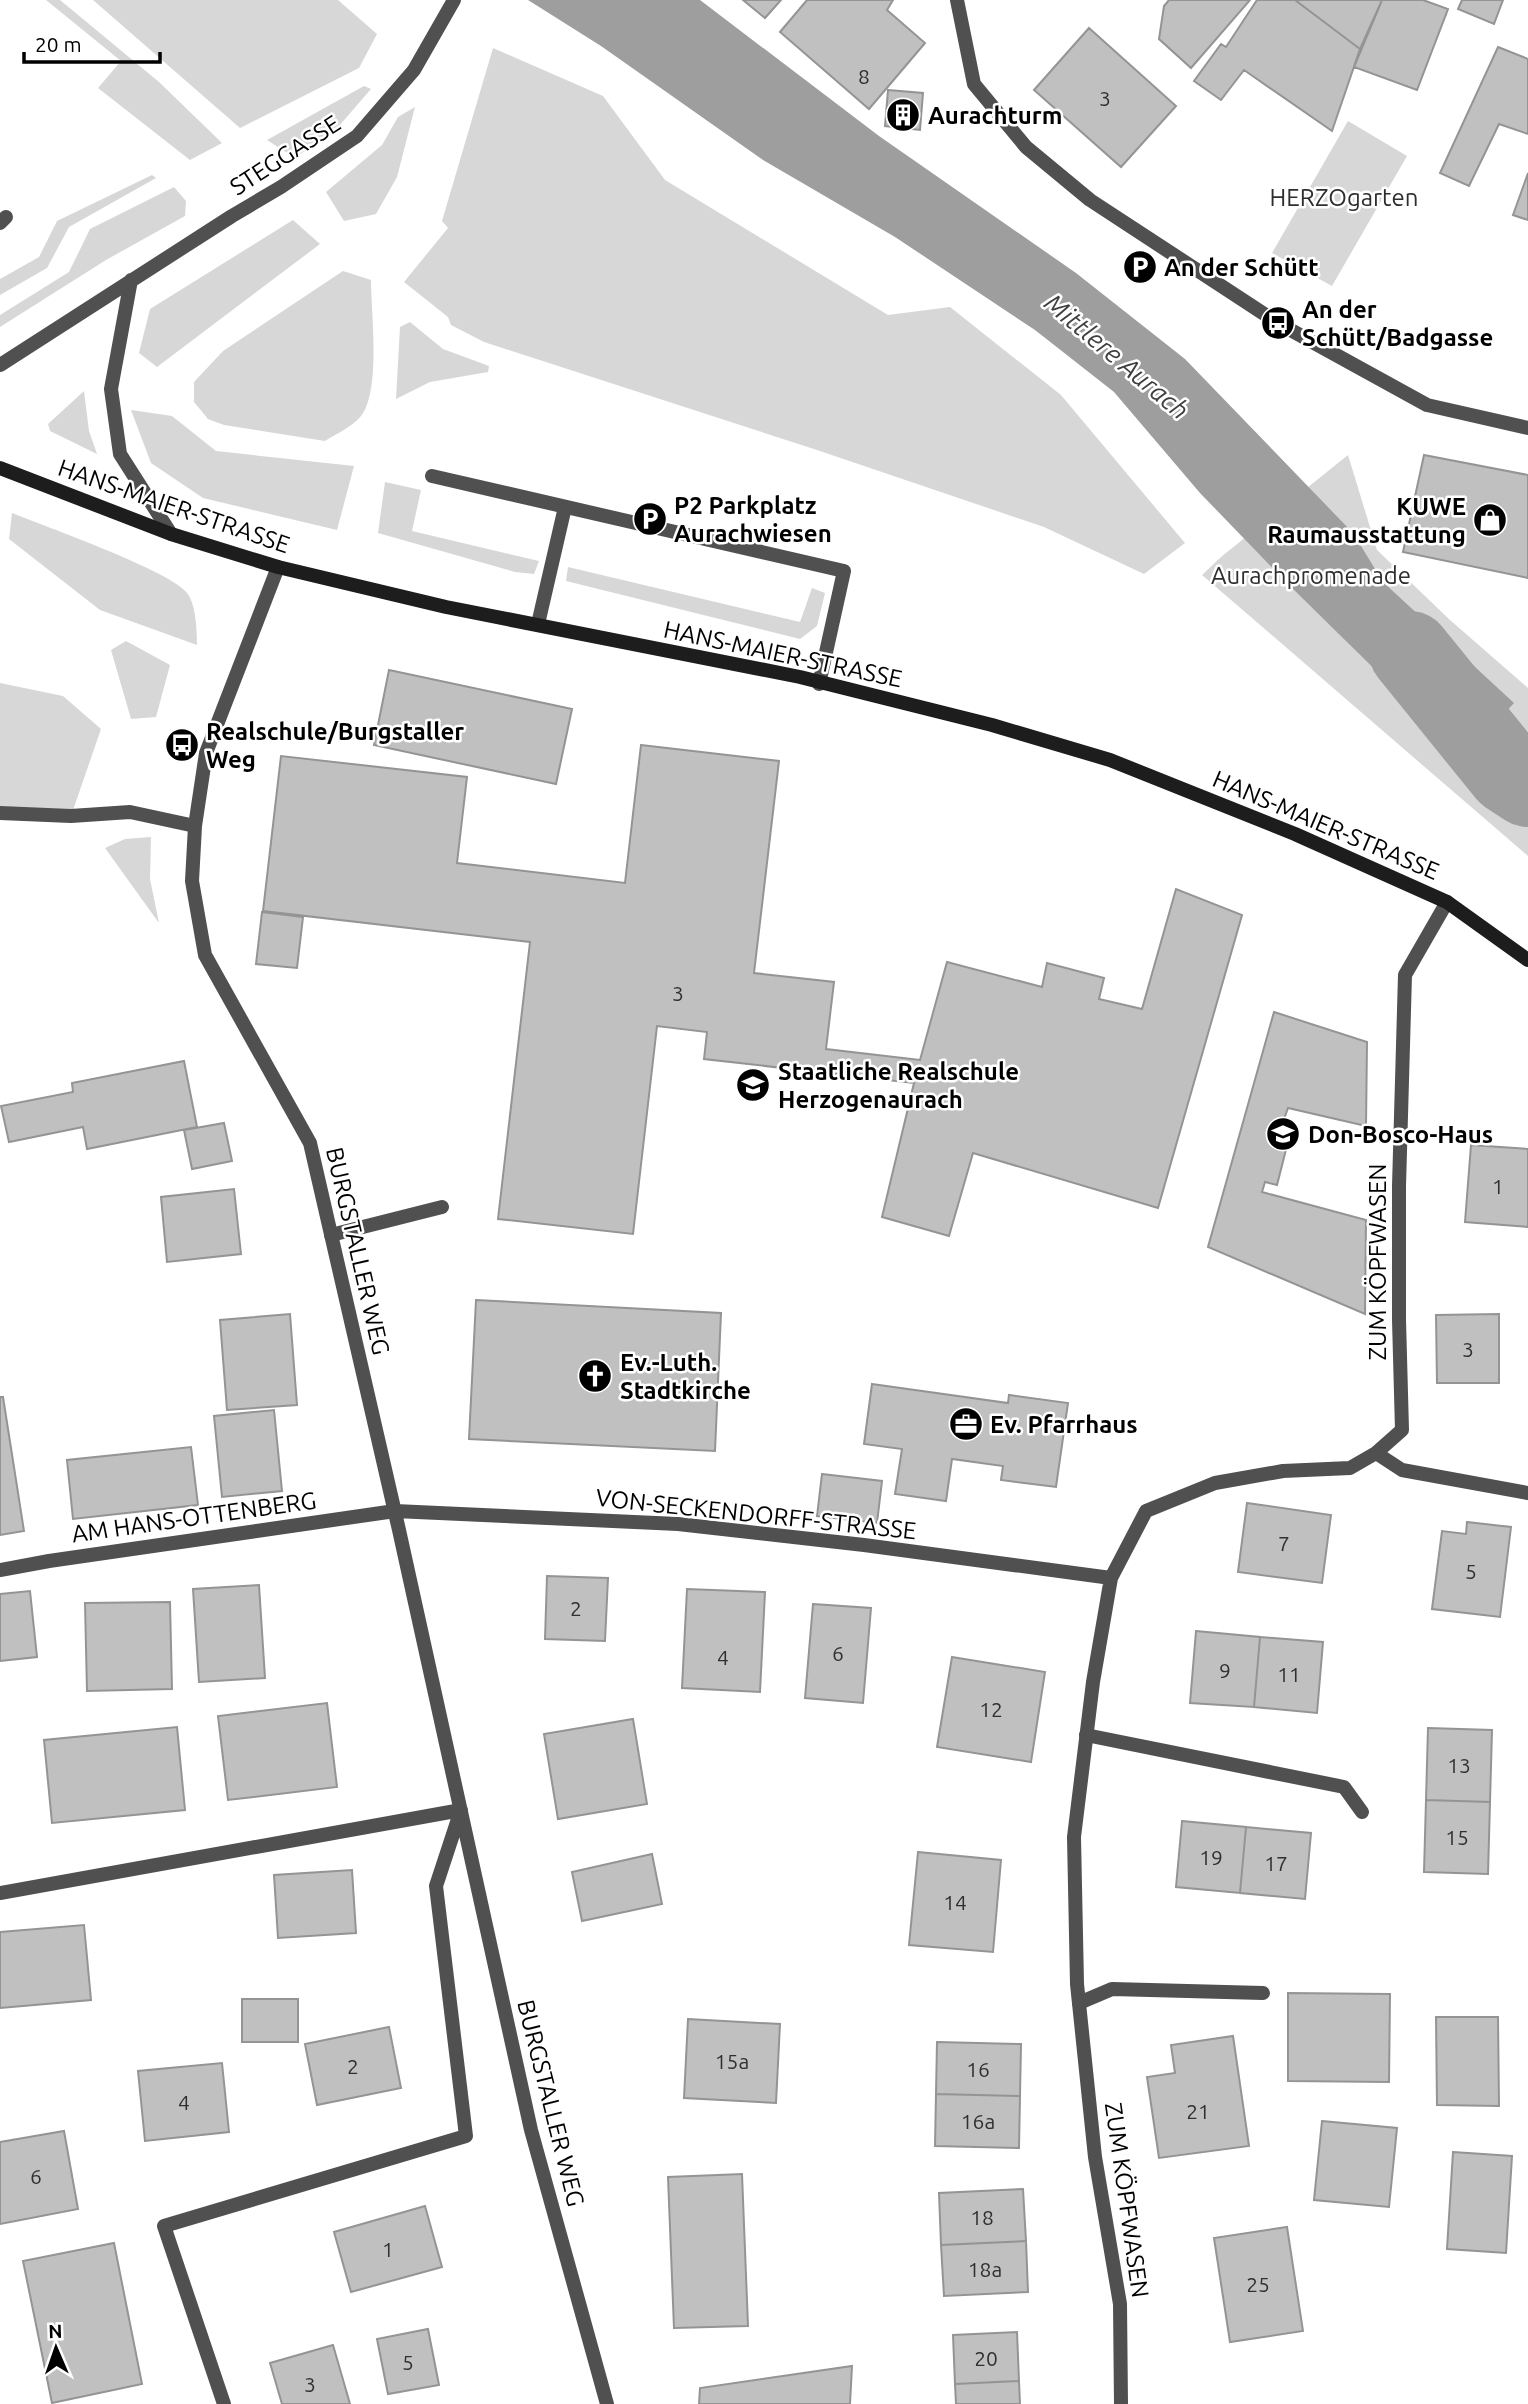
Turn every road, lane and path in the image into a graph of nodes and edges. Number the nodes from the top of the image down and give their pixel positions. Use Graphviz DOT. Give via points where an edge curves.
graph roads {
  1 [pos="454,0"];
  2 [pos="957,0"];
  3 [pos="131,280"];
  4 [pos="0,365"];
  5 [pos="1528,428"];
  6 [pos="0,468"];
  7 [pos="432,476"];
  8 [pos="565,507"];
  9 [pos="171,534"];
  10 [pos="278,567"];
  11 [pos="538,624"];
  12 [pos="819,684"];
  13 [pos="0,813"];
  14 [pos="195,826"];
  15 [pos="1447,902"];
  16 [pos="1528,960"];
  17 [pos="442,1208"];
  18 [pos="331,1235"];
  19 [pos="1376,1453"];
  20 [pos="1528,1493"];
  21 [pos="395,1511"];
  22 [pos="0,1570"];
  23 [pos="1111,1578"];
  24 [pos="1086,1735"];
  25 [pos="461,1810"];
  26 [pos="1362,1812"];
  27 [pos="0,1893"];
  28 [pos="1263,1993"];
  29 [pos="1079,2003"];
  30 [pos="224,2404"];
  31 [pos="607,2404"];
  32 [pos="1121,2404"];
  1 -- 3 [label="street, STEGGASSE" via="414,70 357,136"];
  2 -- 5 [label="street" via="974,84 1026,148 1090,200 1278,323 1427,405"];
  3 -- 4 [label="street, STEGGASSE"];
  3 -- 9 [label="street" via="111,388 120,454"];
  6 -- 9 [label="street, HANS-MAIER-STRASSE"];
  7 -- 8 [label="street"];
  8 -- 11 [label="street"];
  8 -- 12 [label="street" via="844,571"];
  9 -- 10 [label="street, HANS-MAIER-STRASSE"];
  10 -- 11 [label="street, HANS-MAIER-STRASSE"];
  10 -- 14 [label="street, BURGSTALLER WEG" via="206,753"];
  11 -- 12 [label="street, HANS-MAIER-STRASSE"];
  12 -- 15 [label="street, HANS-MAIER-STRASSE" via="992,725 1110,760 1295,834"];
  13 -- 14 [label="street" via="71,816 130,812"];
  14 -- 18 [label="street, BURGSTALLER WEG" via="192,881 205,955 310,1143"];
  15 -- 16 [label="street, HANS-MAIER-STRASSE"];
  15 -- 19 [label="street, ZUM KÖPFWASEN" via="1405,975 1399,1185 1402,1430"];
  17 -- 18 [label="street"];
  18 -- 21 [label="street, BURGSTALLER WEG"];
  19 -- 20 [label="street" via="1402,1470"];
  19 -- 23 [label="street, ZUM KÖPFWASEN" via="1350,1468 1283,1471 1214,1483 1146,1511"];
  21 -- 22 [label="street, AM HANS-OTTENBERG"];
  21 -- 23 [label="street, VON-SECKENDORFF-STRASSE" via="678,1524"];
  21 -- 25 [label="street, BURGSTALLER WEG"];
  23 -- 24 [label="street, ZUM KÖPFWASEN"];
  24 -- 26 [label="street" via="1344,1787"];
  24 -- 29 [label="street, ZUM KÖPFWASEN" via="1073,1837"];
  25 -- 27 [label="street"];
  25 -- 30 [label="street" via="436,1885 466,2136 164,2225"];
  25 -- 31 [label="street, BURGSTALLER WEG" via="531,2130"];
  28 -- 29 [label="street" via="1112,1989"];
  29 -- 32 [label="street, ZUM KÖPFWASEN" via="1095,2157 1120,2304"];
}
